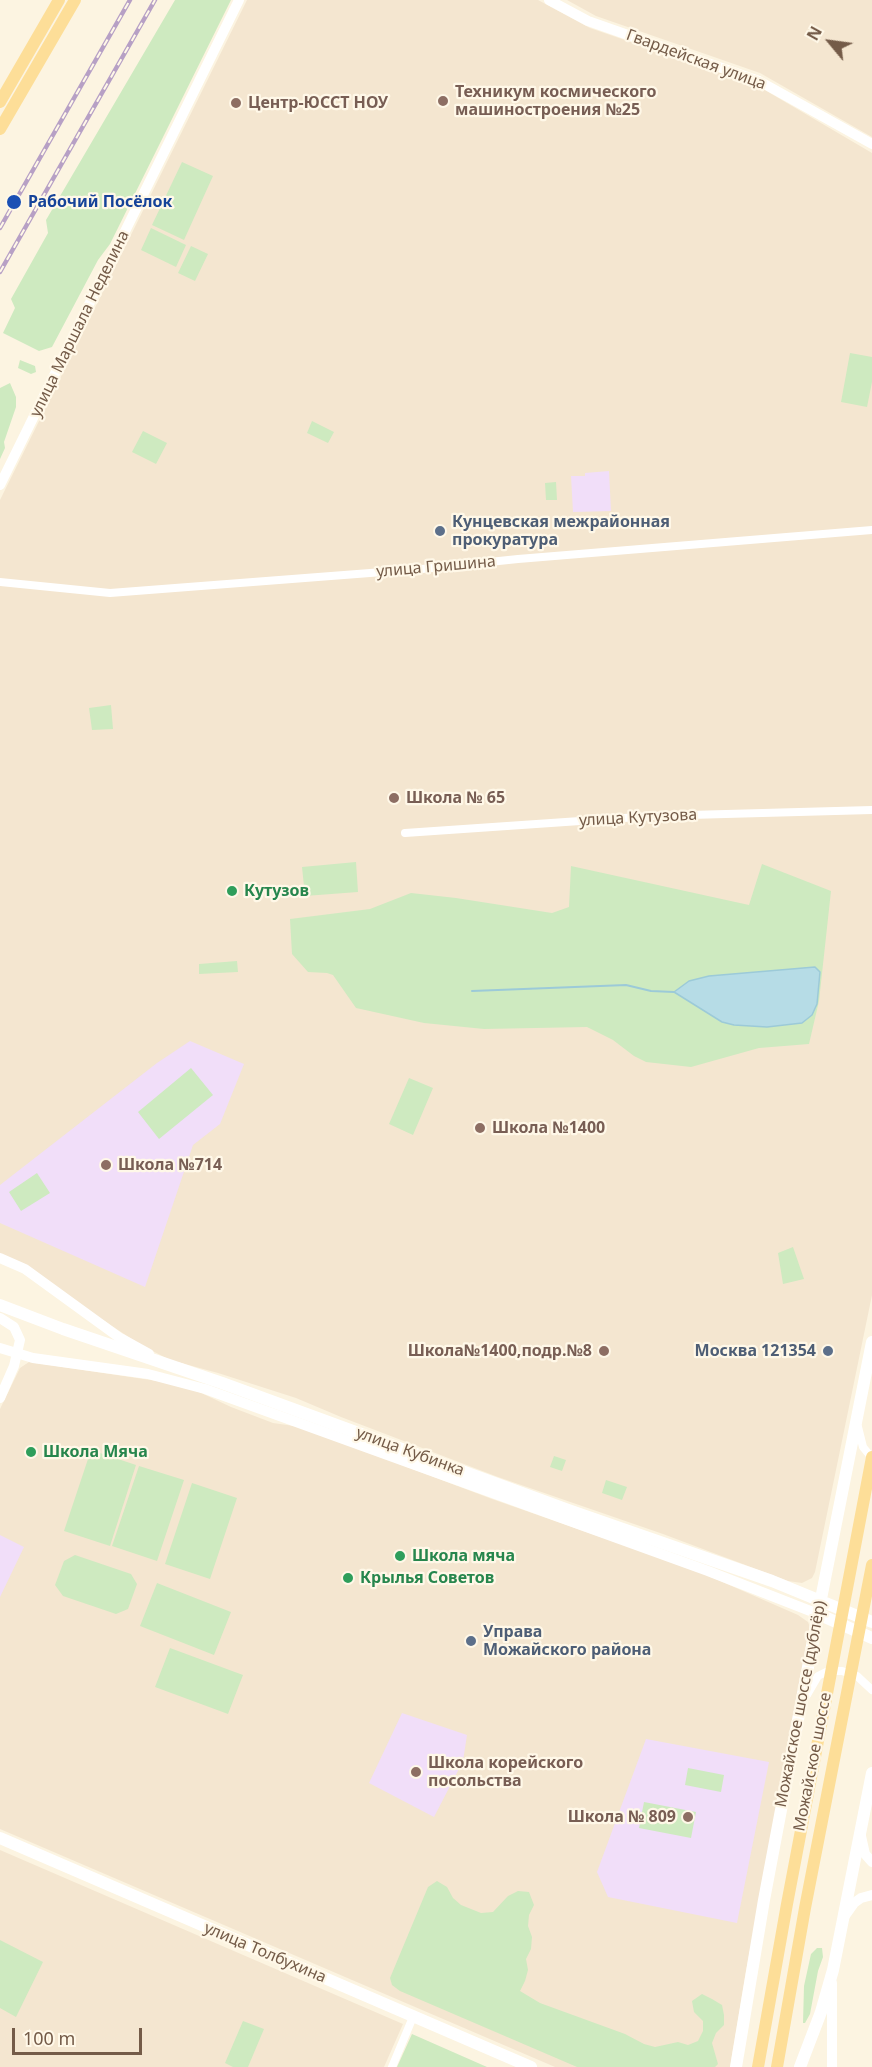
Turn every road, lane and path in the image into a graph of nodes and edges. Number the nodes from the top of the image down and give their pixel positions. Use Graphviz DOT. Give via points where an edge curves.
graph roads {
  1 [pos="59,0"];
  2 [pos="75,0"];
  3 [pos="239,0"];
  4 [pos="549,0"];
  5 [pos="34,43"];
  6 [pos="0,91"];
  7 [pos="0,102"];
  8 [pos="0,129"];
  9 [pos="872,144"];
  10 [pos="0,485"];
  11 [pos="872,530"];
  12 [pos="0,582"];
  13 [pos="872,810"];
  14 [pos="405,833"];
  15 [pos="0,1258"];
  16 [pos="0,1305"];
  17 [pos="0,1318"];
  18 [pos="872,1342"];
  19 [pos="0,1348"];
  20 [pos="18,1354"];
  21 [pos="185,1371"];
  22 [pos="0,1398"];
  23 [pos="857,1418"];
  24 [pos="872,1457"];
  25 [pos="872,1565"];
  26 [pos="821,1600"];
  27 [pos="818,1614"];
  28 [pos="872,1622"];
  29 [pos="872,1638"];
  30 [pos="872,1690"];
  31 [pos="802,1706"];
  32 [pos="872,1773"];
  33 [pos="861,1831"];
  34 [pos="0,1838"];
  35 [pos="872,1862"];
  36 [pos="872,1895"];
  37 [pos="844,1917"];
  38 [pos="833,1970"];
  39 [pos="413,2017"];
  40 [pos="392,2067"];
  41 [pos="531,2067"];
  42 [pos="736,2067"];
  43 [pos="758,2067"];
  44 [pos="777,2067"];
  45 [pos="800,2067"];
  46 [pos="832,2067"];
  1 -- 5 [label="main road"];
  2 -- 8 [label="main road"];
  3 -- 10 [label="street, улица Маршала Неделина"];
  4 -- 9 [label="street, Гвардейская улица" via="588,21 759,81"];
  5 -- 6 [label="street"];
  5 -- 7 [label="main road"];
  11 -- 12 [label="street, улица Гришина" via="110,593"];
  13 -- 14 [label="street, улица Кутузова" via="653,816"];
  15 -- 21 [label="street" via="25,1269 120,1338"];
  16 -- 21 [label="main road, улица Кубинка"];
  17 -- 20 [label="street" via="18,1334"];
  18 -- 23 [label="main road, Можайское шоссе (дублёр)"];
  19 -- 20 [label="street"];
  20 -- 22 [label="street"];
  20 -- 27 [label="street" via="148,1374 205,1389"];
  21 -- 26 [label="main road, улица Кубинка"];
  23 -- 24 [label="street" via="858,1435"];
  23 -- 26 [label="main road, Можайское шоссе (дублёр)"];
  24 -- 43 [label="main road, Можайское шоссе"];
  25 -- 44 [label="main road, Можайское шоссе"];
  26 -- 27 [label="main road, Можайское шоссе (дублёр)"];
  26 -- 28 [label="main road, улица Кубинка"];
  27 -- 29 [label="main road"];
  27 -- 31 [label="main road, Можайское шоссе (дублёр)"];
  30 -- 31 [label="street" via="856,1676 828,1671 811,1685"];
  31 -- 42 [label="main road, Можайское шоссе (дублёр)"];
  32 -- 33 [label="main road"];
  33 -- 35 [label="street" via="865,1854"];
  33 -- 37 [label="main road"];
  34 -- 39 [label="main road, улица Толбухина"];
  36 -- 37 [label="street" via="854,1903"];
  37 -- 38 [label="main road"];
  38 -- 45 [label="main road"];
  38 -- 46 [label="street"];
  39 -- 40 [label="street"];
  39 -- 41 [label="main road, улица Толбухина"];
}
